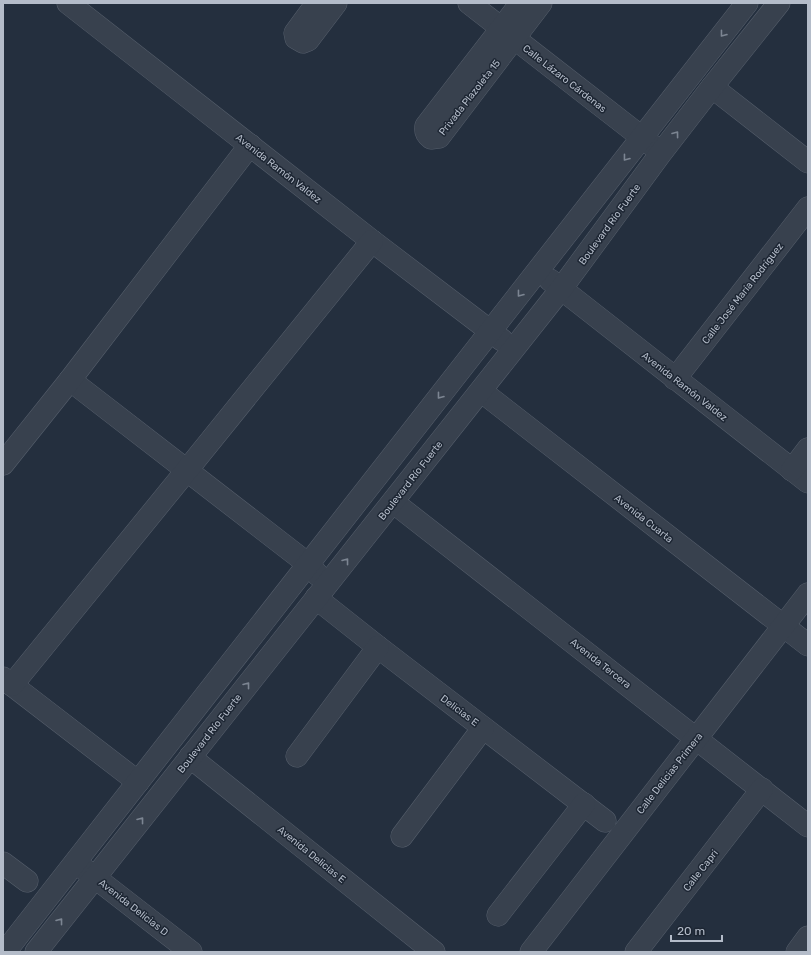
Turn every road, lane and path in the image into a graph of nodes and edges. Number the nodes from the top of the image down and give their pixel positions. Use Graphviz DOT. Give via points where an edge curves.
graph roads {
  1 [pos="68,3"];
  2 [pos="317,3"];
  3 [pos="336,3"];
  4 [pos="470,3"];
  5 [pos="521,3"];
  6 [pos="541,3"];
  7 [pos="747,3"];
  8 [pos="779,3"];
  9 [pos="508,33"];
  10 [pos="712,87"];
  11 [pos="642,138"];
  12 [pos="250,145"];
  13 [pos="661,153"];
  14 [pos="808,162"];
  15 [pos="808,208"];
  16 [pos="372,241"];
  17 [pos="538,270"];
  18 [pos="561,289"];
  19 [pos="490,331"];
  20 [pos="514,349"];
  21 [pos="676,379"];
  22 [pos="70,380"];
  23 [pos="480,391"];
  24 [pos="808,449"];
  25 [pos="3,464"];
  26 [pos="188,470"];
  27 [pos="800,476"];
  28 [pos="392,502"];
  29 [pos="308,564"];
  30 [pos="322,591"];
  31 [pos="808,594"];
  32 [pos="783,626"];
  33 [pos="808,645"];
  34 [pos="378,647"];
  35 [pos="8,681"];
  36 [pos="483,728"];
  37 [pos="697,738"];
  38 [pos="297,756"];
  39 [pos="190,757"];
  40 [pos="138,782"];
  41 [pos="762,789"];
  42 [pos="584,804"];
  43 [pos="605,821"];
  44 [pos="808,826"];
  45 [pos="402,836"];
  46 [pos="75,862"];
  47 [pos="3,863"];
  48 [pos="96,877"];
  49 [pos="27,881"];
  50 [pos="498,915"];
  51 [pos="808,937"];
  52 [pos="638,951"];
  53 [pos="5,952"];
  54 [pos="36,952"];
  55 [pos="192,952"];
  56 [pos="434,952"];
  57 [pos="531,952"];
  58 [pos="796,952"];
  1 -- 12 [label="street, Avenida Ramón Valdez"];
  2 -- 3 [label="street" via="295,33 296,38 304,42"];
  4 -- 9 [label="street, Calle Lázaro Cárdenas"];
  5 -- 9 [label="street"];
  6 -- 9 [label="street"];
  7 -- 11 [label="street, one-way"];
  8 -- 10 [label="street, Boulevard Río Fuerte"];
  9 -- 11 [label="street, Calle Lázaro Cárdenas"];
  13 -- 10 [label="street, Boulevard Río Fuerte, one-way"];
  10 -- 14 [label="street"];
  11 -- 13 [label="street, Calle Lázaro Cárdenas"];
  11 -- 17 [label="street, one-way"];
  12 -- 16 [label="street, Avenida Ramón Valdez"];
  12 -- 22 [label="street"];
  13 -- 18 [label="street, Boulevard Río Fuerte"];
  15 -- 21 [label="street, Calle José María Rodríguez"];
  16 -- 19 [label="street, Avenida Ramón Valdez"];
  16 -- 26 [label="street"];
  17 -- 18 [label="street, Avenida Ramón Valdez"];
  17 -- 19 [label="street, one-way"];
  18 -- 20 [label="street, Boulevard Río Fuerte"];
  18 -- 21 [label="street, Avenida Ramón Valdez"];
  19 -- 20 [label="street, Avenida Ramón Valdez"];
  19 -- 29 [label="street, one-way"];
  20 -- 23 [label="street, Boulevard Río Fuerte"];
  21 -- 27 [label="street, Avenida Ramón Valdez"];
  22 -- 25 [label="street"];
  22 -- 26 [label="street, Delicias E"];
  23 -- 28 [label="street, Boulevard Río Fuerte"];
  23 -- 32 [label="street, Avenida Cuarta"];
  24 -- 27 [label="street"];
  26 -- 29 [label="street, Delicias E"];
  26 -- 35 [label="street"];
  30 -- 28 [label="street, Boulevard Río Fuerte, one-way"];
  28 -- 37 [label="street, Avenida Tercera"];
  29 -- 30 [label="street, Delicias E"];
  29 -- 40 [label="street"];
  30 -- 34 [label="street, Delicias E"];
  39 -- 30 [label="street, Boulevard Río Fuerte, one-way"];
  31 -- 32 [label="street, Calle Delicias Primera"];
  32 -- 33 [label="street, Avenida Cuarta"];
  32 -- 37 [label="street, Calle Delicias Primera"];
  34 -- 36 [label="street, Delicias E"];
  34 -- 38 [label="street"];
  35 -- 40 [label="street"];
  36 -- 42 [label="street, Delicias E"];
  36 -- 45 [label="street"];
  37 -- 41 [label="street, Avenida Tercera"];
  37 -- 57 [label="street, Calle Delicias Primera"];
  48 -- 39 [label="street, Boulevard Río Fuerte, one-way"];
  39 -- 56 [label="street, Avenida Delicias E"];
  40 -- 46 [label="street"];
  41 -- 44 [label="street, Avenida Tercera"];
  41 -- 52 [label="street, Calle Capri"];
  42 -- 43 [label="street, Delicias E"];
  42 -- 50 [label="street"];
  46 -- 48 [label="street, Avenida Delicias D"];
  46 -- 53 [label="street"];
  47 -- 49 [label="street"];
  54 -- 48 [label="street, Boulevard Río Fuerte, one-way"];
  48 -- 55 [label="street, Avenida Delicias D"];
  51 -- 58 [label="street"];
}
